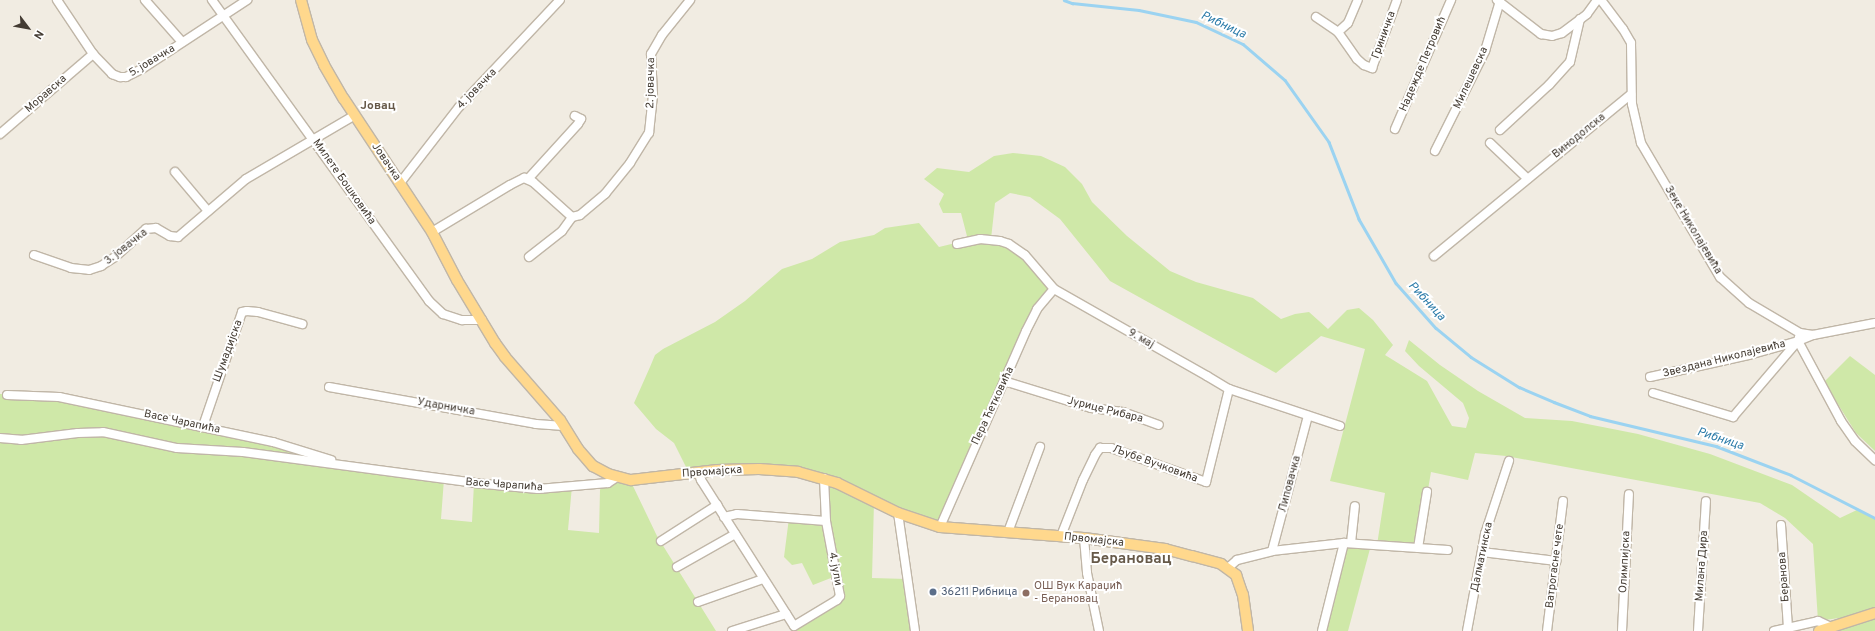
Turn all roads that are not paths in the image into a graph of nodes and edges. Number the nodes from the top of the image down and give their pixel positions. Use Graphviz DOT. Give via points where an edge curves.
graph roads {
  1 [pos="57,0"];
  2 [pos="145,0"];
  3 [pos="212,0"];
  4 [pos="247,0"];
  5 [pos="301,0"];
  6 [pos="560,0"];
  7 [pos="690,0"];
  8 [pos="1358,0"];
  9 [pos="1397,0"];
  10 [pos="1451,0"];
  11 [pos="1597,0"];
  12 [pos="1601,0"];
  13 [pos="1498,1"];
  14 [pos="224,16"];
  15 [pos="1316,17"];
  16 [pos="1580,19"];
  17 [pos="1338,32"];
  18 [pos="182,42"];
  19 [pos="93,54"];
  20 [pos="1631,94"];
  21 [pos="355,115"];
  22 [pos="575,116"];
  23 [pos="1395,129"];
  24 [pos="1500,130"];
  25 [pos="0,134"];
  26 [pos="313,138"];
  27 [pos="1490,143"];
  28 [pos="1435,151"];
  29 [pos="175,172"];
  30 [pos="528,179"];
  31 [pos="1528,179"];
  32 [pos="400,183"];
  33 [pos="208,211"];
  34 [pos="572,217"];
  35 [pos="432,232"];
  36 [pos="957,244"];
  37 [pos="34,254"];
  38 [pos="1434,256"];
  39 [pos="529,257"];
  40 [pos="1054,289"];
  41 [pos="482,320"];
  42 [pos="1875,323"];
  43 [pos="302,324"];
  44 [pos="1800,333"];
  45 [pos="1813,335"];
  46 [pos="1798,341"];
  47 [pos="1650,377"];
  48 [pos="1004,381"];
  49 [pos="328,387"];
  50 [pos="1230,388"];
  51 [pos="1653,393"];
  52 [pos="7,396"];
  53 [pos="1308,416"];
  54 [pos="1159,425"];
  55 [pos="203,426"];
  56 [pos="564,426"];
  57 [pos="1340,426"];
  58 [pos="0,438"];
  59 [pos="1040,447"];
  60 [pos="1875,460"];
  61 [pos="1509,461"];
  62 [pos="352,466"];
  63 [pos="698,472"];
  64 [pos="617,477"];
  65 [pos="824,478"];
  66 [pos="1427,492"];
  67 [pos="1629,494"];
  68 [pos="1563,501"];
  69 [pos="1706,501"];
  70 [pos="717,505"];
  71 [pos="1355,506"];
  72 [pos="898,513"];
  73 [pos="724,517"];
  74 [pos="826,521"];
  75 [pos="1781,525"];
  76 [pos="940,526"];
  77 [pos="1008,532"];
  78 [pos="735,534"];
  79 [pos="1061,536"];
  80 [pos="1084,538"];
  81 [pos="661,541"];
  82 [pos="1348,543"];
  83 [pos="1418,548"];
  84 [pos="1448,550"];
  85 [pos="1272,551"];
  86 [pos="1482,552"];
  87 [pos="1556,561"];
  88 [pos="677,567"];
  89 [pos="1228,568"];
  90 [pos="763,579"];
  91 [pos="698,602"];
  92 [pos="1875,613"];
  93 [pos="786,614"];
  94 [pos="1830,627"];
  95 [pos="1788,628"];
  96 [pos="732,631"];
  97 [pos="915,631"];
  98 [pos="1099,631"];
  99 [pos="1248,631"];
  100 [pos="1322,631"];
  101 [pos="1467,631"];
  102 [pos="1547,631"];
  103 [pos="1622,631"];
  104 [pos="1698,631"];
  105 [pos="1774,631"];
  106 [pos="1819,631"];
  1 -- 19 [label="street, 5. јовачка"];
  2 -- 18 [label="street"];
  3 -- 14 [label="street, Милете Бошковића"];
  4 -- 14 [label="street, 5. јовачка"];
  5 -- 21 [label="main road, Јовачка" via="314,45"];
  6 -- 32 [label="street, 4. јовачка" via="459,107"];
  7 -- 34 [label="street, 2. јовачка" via="662,35 651,54 653,94 647,137 618,181 580,215"];
  8 -- 17 [label="street" via="1348,23"];
  9 -- 17 [label="street, Гриничка" via="1372,68 1357,59"];
  10 -- 23 [label="street, Надежде Петровић"];
  11 -- 16 [label="street"];
  12 -- 20 [label="street, Зеке Николајевића" via="1631,43"];
  13 -- 16 [label="street" via="1541,34 1552,36 1562,33"];
  13 -- 28 [label="street, Милешевска" via="1485,51"];
  14 -- 18 [label="street, 5. јовачка"];
  14 -- 26 [label="street, Милете Бошковића"];
  15 -- 17 [label="street, Гриничка"];
  16 -- 24 [label="street" via="1570,62"];
  18 -- 19 [label="street, 5. јовачка" via="126,77 112,74"];
  19 -- 25 [label="street, Моравска"];
  20 -- 31 [label="street, Винодолска"];
  20 -- 44 [label="street, Зеке Николајевића" via="1641,143 1720,277 1749,304"];
  21 -- 26 [label="street, 3. јовачка"];
  21 -- 32 [label="main road, Јовачка"];
  22 -- 30 [label="street" via="581,119 578,124"];
  26 -- 33 [label="street, 3. јовачка" via="246,179"];
  26 -- 41 [label="street, Милете Бошковића" via="429,301 443,314 462,320"];
  27 -- 31 [label="street"];
  29 -- 33 [label="street"];
  30 -- 34 [label="street"];
  30 -- 35 [label="street" via="524,178 510,184"];
  31 -- 38 [label="street, Винодолска"];
  32 -- 35 [label="main road, Јовачка"];
  33 -- 37 [label="street, 3. јовачка" via="178,237 170,236 156,228 146,229 115,258 95,269 76,270"];
  34 -- 39 [label="street, 2. јовачка" via="562,231"];
  35 -- 41 [label="main road, Јовачка" via="454,275"];
  36 -- 40 [label="street, 9. мај" via="980,239 1009,244 1025,255"];
  40 -- 48 [label="street, Пера Ћетковића" via="1037,309"];
  40 -- 50 [label="street, 9. мај"];
  41 -- 56 [label="main road, Првомајска" via="501,352"];
  42 -- 45 [label="street"];
  43 -- 55 [label="street, Шумадијска" via="251,311 242,312"];
  44 -- 45 [label="street"];
  44 -- 46 [label="street"];
  45 -- 46 [label="street, Звездана Николајевића"];
  46 -- 47 [label="street, Звездана Николајевића"];
  46 -- 51 [label="street, Звездана Николајевића" via="1733,417"];
  46 -- 60 [label="street" via="1841,421 1855,441"];
  48 -- 54 [label="street, Јурице Рибара" via="1091,408 1122,412"];
  48 -- 76 [label="street, Пера Ћетковића"];
  49 -- 56 [label="street, Ударничка" via="536,424"];
  50 -- 53 [label="street, 9. мај"];
  50 -- 79 [label="street, Љубе Вучковића" via="1206,482 1103,447 1092,460"];
  52 -- 55 [label="street, Васе Чарапића" via="59,397"];
  53 -- 57 [label="street, 9. мај"];
  53 -- 85 [label="street, Липовачка"];
  55 -- 62 [label="street, Васе Чарапића" via="273,442"];
  56 -- 64 [label="main road, Првомајска" via="575,446 588,461 600,470"];
  58 -- 62 [label="street, Васе Чарапића" via="20,440 103,432 177,448 243,452"];
  59 -- 77 [label="street"];
  61 -- 86 [label="street, Далматинска" via="1490,517"];
  62 -- 64 [label="street, Васе Чарапића" via="474,484 538,489 608,483"];
  63 -- 64 [label="main road, Првомајска" via="639,480"];
  63 -- 65 [label="main road, Првомајска" via="760,469"];
  63 -- 70 [label="street, 4. јули"];
  65 -- 72 [label="main road, Првомајска"];
  65 -- 74 [label="street, 4. јули"];
  66 -- 83 [label="street"];
  67 -- 103 [label="street, Олимпијска"];
  68 -- 87 [label="street, Ватрогасне чете"];
  69 -- 104 [label="street, Милана Дира"];
  70 -- 73 [label="street, 4. јули"];
  70 -- 81 [label="street"];
  71 -- 82 [label="street"];
  72 -- 76 [label="main road, Првомајска"];
  72 -- 97 [label="street"];
  73 -- 74 [label="street" via="737,514"];
  73 -- 78 [label="street, 4. јули"];
  74 -- 93 [label="street, 4. јули" via="840,596 794,626"];
  75 -- 95 [label="street, Беранова"];
  76 -- 77 [label="main road, Првомајска"];
  77 -- 79 [label="main road, Првомајска"];
  78 -- 88 [label="street"];
  78 -- 90 [label="street, 4. јули"];
  79 -- 80 [label="main road, Првомајска"];
  80 -- 89 [label="main road, Првомајска" via="1165,549 1214,561"];
  80 -- 98 [label="street" via="1087,573"];
  82 -- 83 [label="street"];
  82 -- 85 [label="street"];
  82 -- 100 [label="street"];
  83 -- 84 [label="street"];
  85 -- 89 [label="street" via="1237,560"];
  86 -- 87 [label="street"];
  86 -- 101 [label="street, Далматинска"];
  87 -- 102 [label="street, Ватрогасне чете"];
  89 -- 99 [label="main road, Првомајска" via="1236,575 1240,584"];
  90 -- 91 [label="street"];
  90 -- 93 [label="street, 4. јули"];
  92 -- 94 [label="main road"];
  93 -- 96 [label="street"];
  94 -- 95 [label="street" via="1818,621"];
  94 -- 106 [label="main road"];
  95 -- 105 [label="street"];
}
